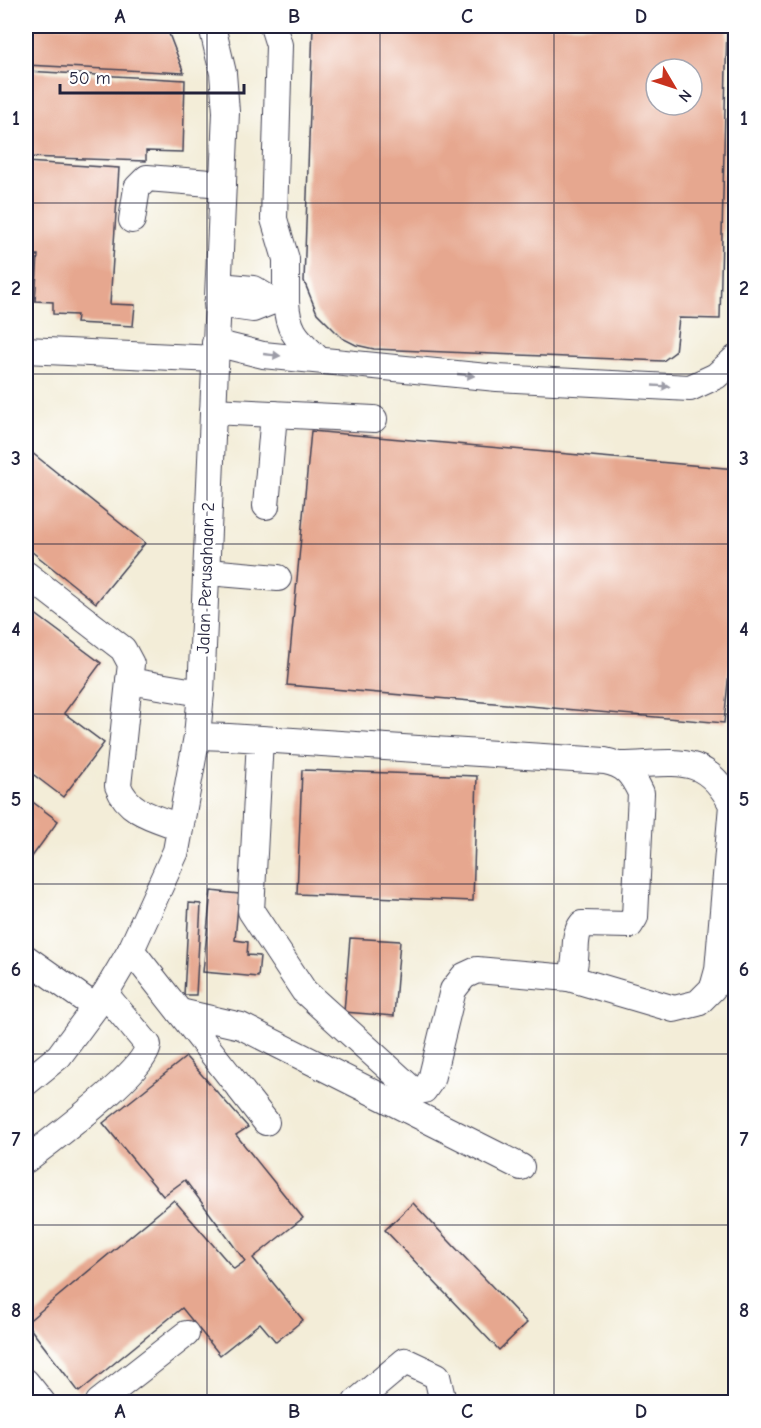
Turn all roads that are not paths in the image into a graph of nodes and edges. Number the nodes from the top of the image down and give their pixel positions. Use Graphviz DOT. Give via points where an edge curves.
graph roads {
  1 [pos="212,26"];
  2 [pos="273,26"];
  3 [pos="223,184"];
  4 [pos="132,220"];
  5 [pos="218,295"];
  6 [pos="279,302"];
  7 [pos="26,350"];
  8 [pos="215,351"];
  9 [pos="735,358"];
  10 [pos="319,360"];
  11 [pos="213,411"];
  12 [pos="274,414"];
  13 [pos="374,419"];
  14 [pos="266,506"];
  15 [pos="208,572"];
  16 [pos="26,574"];
  17 [pos="278,579"];
  18 [pos="129,681"];
  19 [pos="201,693"];
  20 [pos="197,736"];
  21 [pos="260,739"];
  22 [pos="622,765"];
  23 [pos="180,827"];
  24 [pos="131,950"];
  25 [pos="26,957"];
  26 [pos="569,978"];
  27 [pos="100,1001"];
  28 [pos="180,1012"];
  29 [pos="26,1083"];
  30 [pos="266,1122"];
  31 [pos="26,1160"];
  32 [pos="521,1167"];
  33 [pos="186,1334"];
  34 [pos="26,1382"];
  35 [pos="42,1402"];
  36 [pos="99,1402"];
  37 [pos="356,1402"];
  38 [pos="443,1402"];
  1 -- 3 [label="street, Jalan Perusahaan 2" via="224,73"];
  2 -- 6 [label="street" via="279,45 274,219 286,259"];
  3 -- 4 [label="street" via="147,178 137,188"];
  3 -- 5 [label="street, Jalan Perusahaan 2"];
  5 -- 6 [label="street" via="253,309"];
  5 -- 8 [label="street, Jalan Perusahaan 2"];
  6 -- 10 [label="street" via="294,335"];
  7 -- 8 [label="street"];
  8 -- 10 [label="street, one-way"];
  8 -- 11 [label="street, Jalan Perusahaan 2"];
  10 -- 9 [label="street, one-way" via="497,378 690,388 716,376"];
  11 -- 12 [label="street"];
  11 -- 15 [label="street, Jalan Perusahaan 2"];
  12 -- 13 [label="street"];
  12 -- 14 [label="street"];
  15 -- 17 [label="street"];
  15 -- 19 [label="street, Jalan Perusahaan 2"];
  16 -- 18 [label="street" via="123,649 131,664"];
  18 -- 19 [label="street"];
  18 -- 23 [label="street" via="118,786 123,799 137,811"];
  19 -- 20 [label="street, Jalan Perusahaan 2"];
  20 -- 21 [label="street"];
  20 -- 23 [label="street, Jalan Perusahaan 2"];
  21 -- 22 [label="street"];
  21 -- 26 [label="street" via="251,911 304,991 414,1091 424,1090 431,1080 453,990 464,976 477,970"];
  22 -- 26 [label="street" via="634,777 641,793 635,917 630,925 619,927 582,924 577,930 575,969"];
  22 -- 26 [label="street" via="688,764 708,771 723,787 732,805 718,970 713,988 698,1003 674,1009"];
  23 -- 24 [label="street, Jalan Perusahaan 2" via="176,850"];
  24 -- 27 [label="street, Jalan Perusahaan 2"];
  24 -- 28 [label="street"];
  25 -- 27 [label="street"];
  27 -- 29 [label="street, Jalan Perusahaan 2" via="59,1056"];
  27 -- 31 [label="street" via="148,1045 148,1053 94,1105"];
  28 -- 30 [label="street"];
  28 -- 32 [label="street" via="241,1026"];
  33 -- 36 [label="street"];
  34 -- 35 [label="street"];
  37 -- 38 [label="street" via="405,1361 437,1376"];
}
